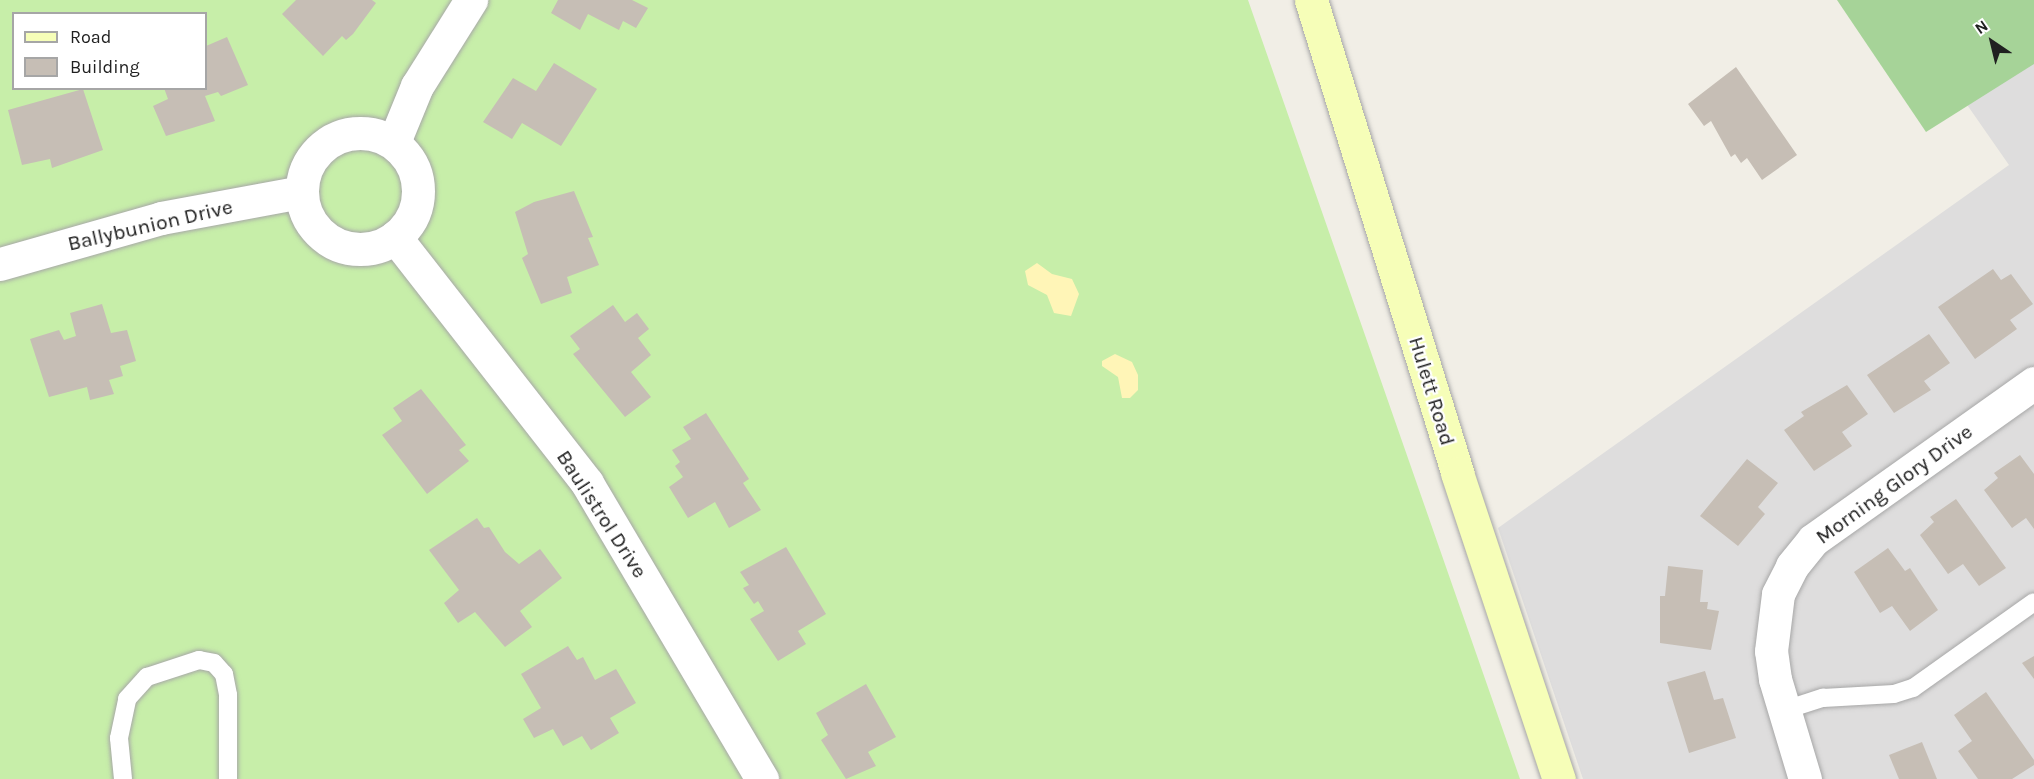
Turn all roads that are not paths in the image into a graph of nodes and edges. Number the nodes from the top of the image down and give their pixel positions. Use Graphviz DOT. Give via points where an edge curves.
graph roads {
  1 [pos="471,0"];
  2 [pos="1311,0"];
  3 [pos="394,142"];
  4 [pos="302,192"];
  5 [pos="395,237"];
  6 [pos="0,264"];
  7 [pos="2034,383"];
  8 [pos="2034,602"];
  9 [pos="1785,710"];
  10 [pos="123,779"];
  11 [pos="228,779"];
  12 [pos="762,779"];
  13 [pos="1559,779"];
  14 [pos="1805,779"];
  1 -- 3 [label="street" via="417,86"];
  2 -- 13 [label="street, Hulett Road" via="1457,473"];
  3 -- 4 [label="street" via="376,134 338,136 315,153 305,172"];
  3 -- 5 [label="street" via="416,170 419,191 415,213"];
  4 -- 5 [label="street" via="307,216 328,240 364,250"];
  4 -- 6 [label="street, Ballybunion Drive" via="161,218"];
  5 -- 12 [label="street, Baulistrol Drive" via="587,483"];
  7 -- 9 [label="street, Morning Glory Drive" via="1813,540 1792,566 1778,594 1771,651"];
  8 -- 9 [label="lane" via="1913,688 1894,694 1823,698"];
  9 -- 14 [label="street, Morning Glory Drive"];
  10 -- 11 [label="lane" via="119,738 127,699 147,677 199,660 214,663 224,674 228,695"];
}
